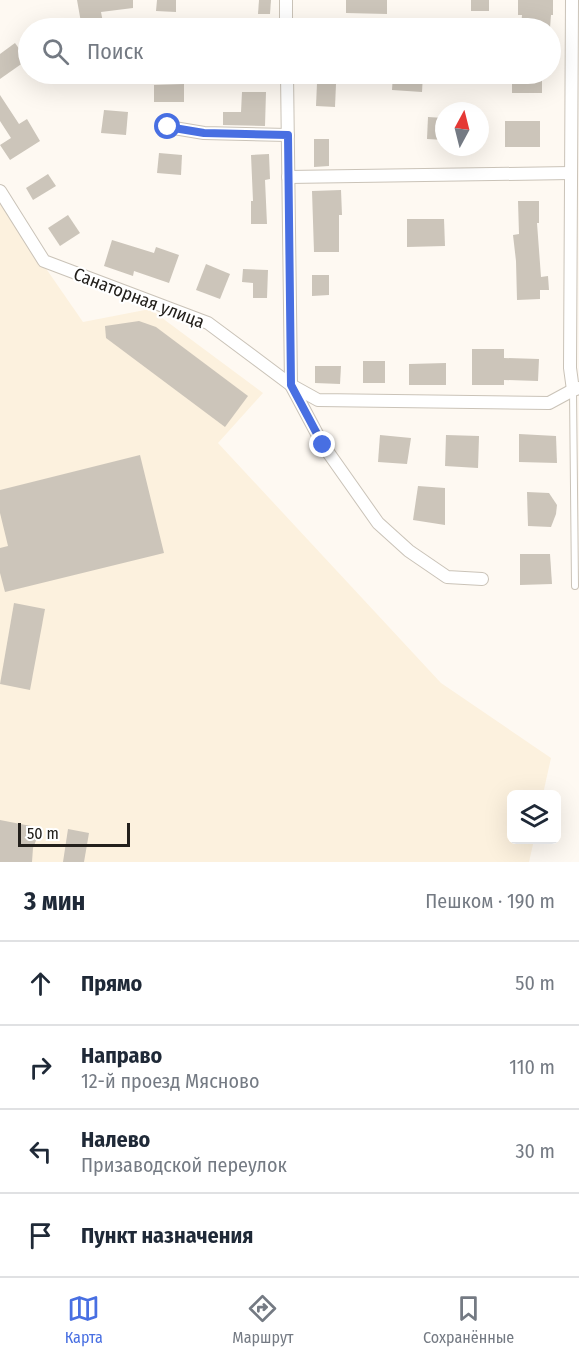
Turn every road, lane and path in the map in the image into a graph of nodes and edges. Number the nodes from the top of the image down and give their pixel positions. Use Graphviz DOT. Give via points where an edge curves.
graph roads {
  1 [pos="286,0"];
  2 [pos="572,0"];
  3 [pos="286,18"];
  4 [pos="287,84"];
  5 [pos="168,127"];
  6 [pos="288,135"];
  7 [pos="571,173"];
  8 [pos="288,177"];
  9 [pos="0,191"];
  10 [pos="291,385"];
  11 [pos="576,389"];
  12 [pos="577,517"];
  13 [pos="482,579"];
  14 [pos="575,586"];
  1 -- 3 [label="street"];
  2 -- 7 [label="street"];
  4 -- 6 [label="street"];
  5 -- 6 [label="street" via="204,133"];
  6 -- 8 [label="street"];
  7 -- 8 [label="street"];
  7 -- 11 [label="street" via="570,368"];
  8 -- 10 [label="street"];
  9 -- 10 [label="street, Санаторная улица" via="44,261 208,323"];
  10 -- 11 [label="street, Санаторная улица" via="318,400 549,403"];
  10 -- 13 [label="street" via="323,445 378,523 409,551 447,576"];
  11 -- 12 [label="lane"];
  12 -- 14 [label="lane"];
}
